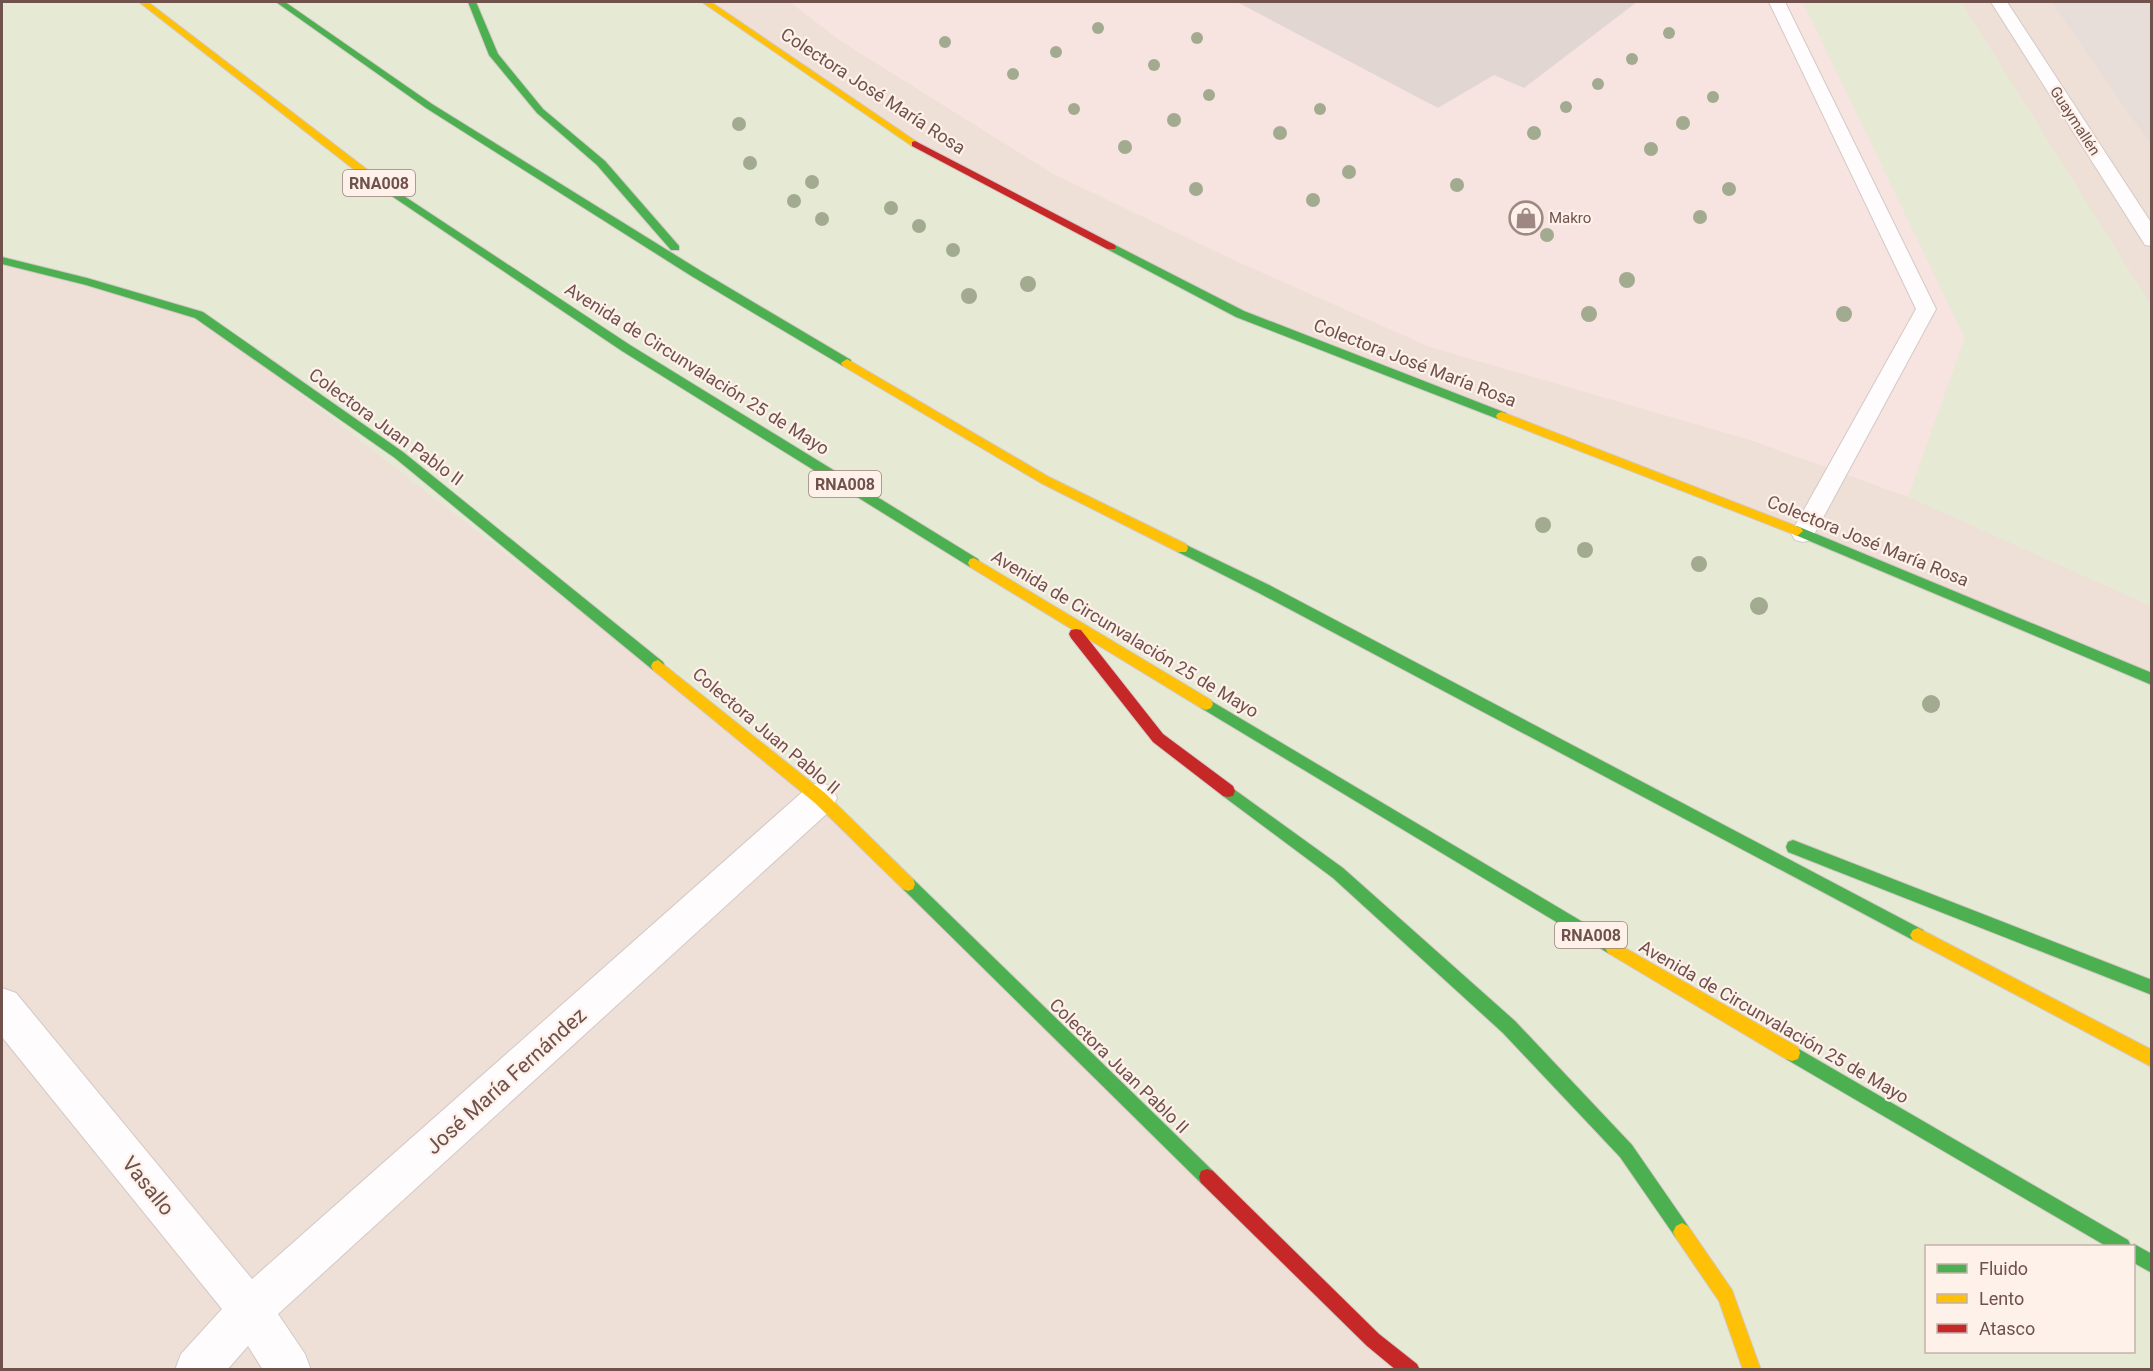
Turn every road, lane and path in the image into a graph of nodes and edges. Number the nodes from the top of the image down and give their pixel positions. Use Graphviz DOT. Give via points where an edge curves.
graph roads {
  1 [pos="143,2"];
  2 [pos="280,2"];
  3 [pos="472,2"];
  4 [pos="705,2"];
  5 [pos="1777,2"];
  6 [pos="1999,2"];
  7 [pos="2151,240"];
  8 [pos="2,261"];
  9 [pos="698,274"];
  10 [pos="1803,533"];
  11 [pos="1064,619"];
  12 [pos="2151,679"];
  13 [pos="1650,792"];
  14 [pos="820,798"];
  15 [pos="1759,834"];
  16 [pos="1781,843"];
  17 [pos="2151,988"];
  18 [pos="2,1006"];
  19 [pos="2151,1059"];
  20 [pos="2120,1245"];
  21 [pos="2135,1254"];
  22 [pos="2151,1264"];
  23 [pos="250,1310"];
  24 [pos="197,1370"];
  25 [pos="289,1370"];
  26 [pos="1412,1370"];
  27 [pos="1752,1370"];
  1 -- 11 [label="main road, Avenida de Circunvalación 25 de Mayo / RNA008" via="360,170 616,342"];
  2 -- 9 [label="main road" via="429,106"];
  3 -- 9 [label="main road" via="494,55 540,111 601,163"];
  4 -- 10 [label="main road, Colectora José María Rosa" via="924,150 1240,314"];
  5 -- 10 [label="lane" via="1926,309"];
  6 -- 7 [label="lane, Guaymallén"];
  8 -- 14 [label="main road, Colectora Juan Pablo II" via="200,315 399,455"];
  9 -- 13 [label="main road" via="1045,480 1264,589"];
  10 -- 12 [label="main road, Colectora José María Rosa"];
  11 -- 20 [label="main road, Avenida de Circunvalación 25 de Mayo / RNA008" via="1575,926"];
  11 -- 27 [label="main road" via="1158,738 1338,873 1509,1027 1626,1151 1726,1296"];
  13 -- 15 [label="main road"];
  13 -- 19 [label="main road"];
  14 -- 23 [label="street, José María Fernández"];
  14 -- 26 [label="main road, Colectora Juan Pablo II" via="1373,1340"];
  16 -- 17 [label="main road"];
  18 -- 23 [label="street, Vasallo"];
  21 -- 22 [label="main road"];
  23 -- 24 [label="street, José María Fernández"];
  23 -- 25 [label="street, Vasallo"];
}
